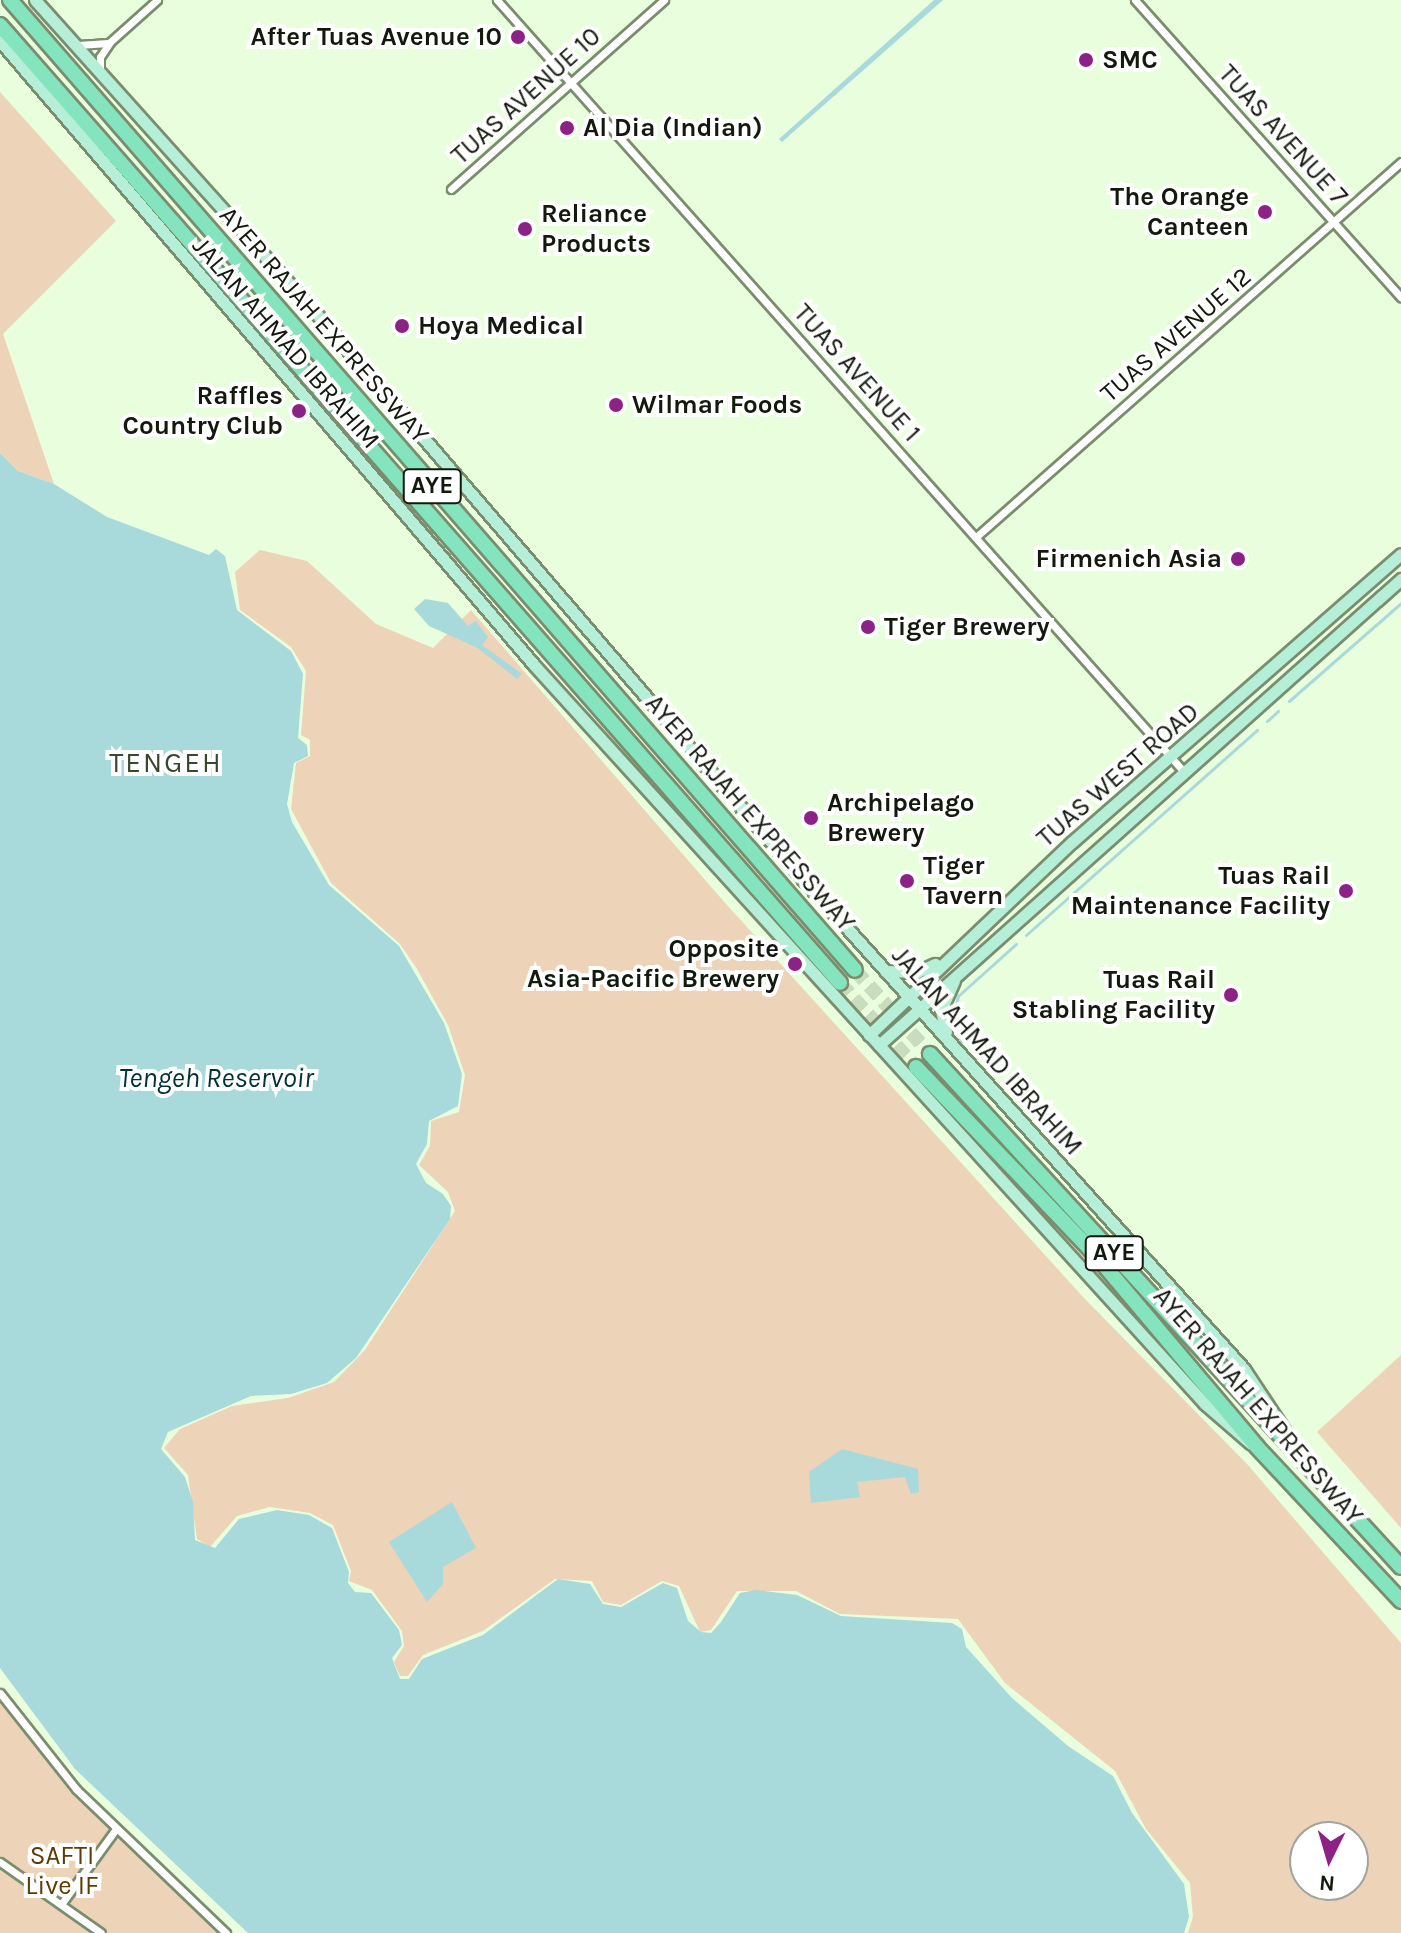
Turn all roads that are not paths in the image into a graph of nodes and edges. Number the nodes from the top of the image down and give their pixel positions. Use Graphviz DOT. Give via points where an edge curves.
graph roads {
  1 [pos="10,0"];
  2 [pos="35,0"];
  3 [pos="157,0"];
  4 [pos="497,0"];
  5 [pos="664,0"];
  6 [pos="1135,0"];
  7 [pos="0,25"];
  8 [pos="0,41"];
  9 [pos="110,42"];
  10 [pos="75,44"];
  11 [pos="100,73"];
  12 [pos="571,82"];
  13 [pos="1401,162"];
  14 [pos="451,189"];
  15 [pos="1334,222"];
  16 [pos="1401,298"];
  17 [pos="976,537"];
  18 [pos="1401,554"];
  19 [pos="1401,579"];
  20 [pos="1171,759"];
  21 [pos="1185,773"];
  22 [pos="951,954"];
  23 [pos="964,967"];
  24 [pos="855,970"];
  25 [pos="885,971"];
  26 [pos="840,983"];
  27 [pos="909,997"];
  28 [pos="919,1007"];
  29 [pos="869,1035"];
  30 [pos="952,1043"];
  31 [pos="879,1045"];
  32 [pos="930,1054"];
  33 [pos="916,1067"];
  34 [pos="1257,1447"];
  35 [pos="1298,1451"];
  36 [pos="1401,1567"];
  37 [pos="1401,1603"];
  38 [pos="0,1693"];
  39 [pos="116,1829"];
  40 [pos="0,1862"];
  41 [pos="62,1903"];
  42 [pos="101,1933"];
  43 [pos="226,1933"];
  1 -- 24 [label="highway, AYER RAJAH EXPRESSWAY / AYE"];
  2 -- 10 [label="main road, JALAN AHMAD IBRAHIM"];
  3 -- 9 [label="street"];
  4 -- 12 [label="street, TUAS AVENUE 1"];
  5 -- 12 [label="street, TUAS AVENUE 10"];
  6 -- 15 [label="street, TUAS AVENUE 7"];
  7 -- 26 [label="highway, AYER RAJAH EXPRESSWAY / AYE"];
  8 -- 29 [label="main road, JALAN AHMAD IBRAHIM" via="534,665"];
  9 -- 10 [label="street" via="87,48"];
  9 -- 11 [label="street" via="100,57"];
  10 -- 11 [label="main road, JALAN AHMAD IBRAHIM"];
  11 -- 25 [label="main road, JALAN AHMAD IBRAHIM" via="312,309"];
  12 -- 14 [label="street, TUAS AVENUE 10"];
  12 -- 17 [label="street, TUAS AVENUE 1"];
  13 -- 15 [label="street, TUAS AVENUE 12"];
  15 -- 16 [label="street, TUAS AVENUE 7"];
  15 -- 17 [label="street, TUAS AVENUE 12"];
  17 -- 20 [label="street, TUAS AVENUE 1"];
  18 -- 20 [label="main road, TUAS WEST ROAD"];
  19 -- 21 [label="main road, TUAS WEST ROAD"];
  20 -- 21 [label="street, TUAS AVENUE 1"];
  20 -- 22 [label="main road, TUAS WEST ROAD"];
  21 -- 23 [label="main road, TUAS WEST ROAD"];
  22 -- 25 [label="main road" via="924,971"];
  22 -- 27 [label="main road, TUAS WEST ROAD"];
  23 -- 28 [label="main road, TUAS WEST ROAD"];
  23 -- 30 [label="main road" via="943,1002 942,1026"];
  25 -- 27 [label="main road, JALAN AHMAD IBRAHIM"];
  27 -- 28 [label="main road, JALAN AHMAD IBRAHIM"];
  27 -- 29 [label="main road, TUAS WEST ROAD"];
  28 -- 30 [label="main road, JALAN AHMAD IBRAHIM"];
  28 -- 31 [label="main road, TUAS WEST ROAD"];
  29 -- 31 [label="main road, JALAN AHMAD IBRAHIM"];
  30 -- 35 [label="main road, JALAN AHMAD IBRAHIM" via="1244,1369"];
  31 -- 34 [label="main road, JALAN AHMAD IBRAHIM" via="1205,1404"];
  32 -- 35 [label="highway, AYER RAJAH EXPRESSWAY / AYE"];
  33 -- 34 [label="highway, AYER RAJAH EXPRESSWAY / AYE" via="1093,1252"];
  34 -- 37 [label="highway, AYER RAJAH EXPRESSWAY / AYE"];
  35 -- 36 [label="highway, AYER RAJAH EXPRESSWAY / AYE"];
  38 -- 39 [label="street" via="38,1746"];
  39 -- 41 [label="street"];
  39 -- 43 [label="street"];
  40 -- 41 [label="street"];
  41 -- 42 [label="street"];
}
